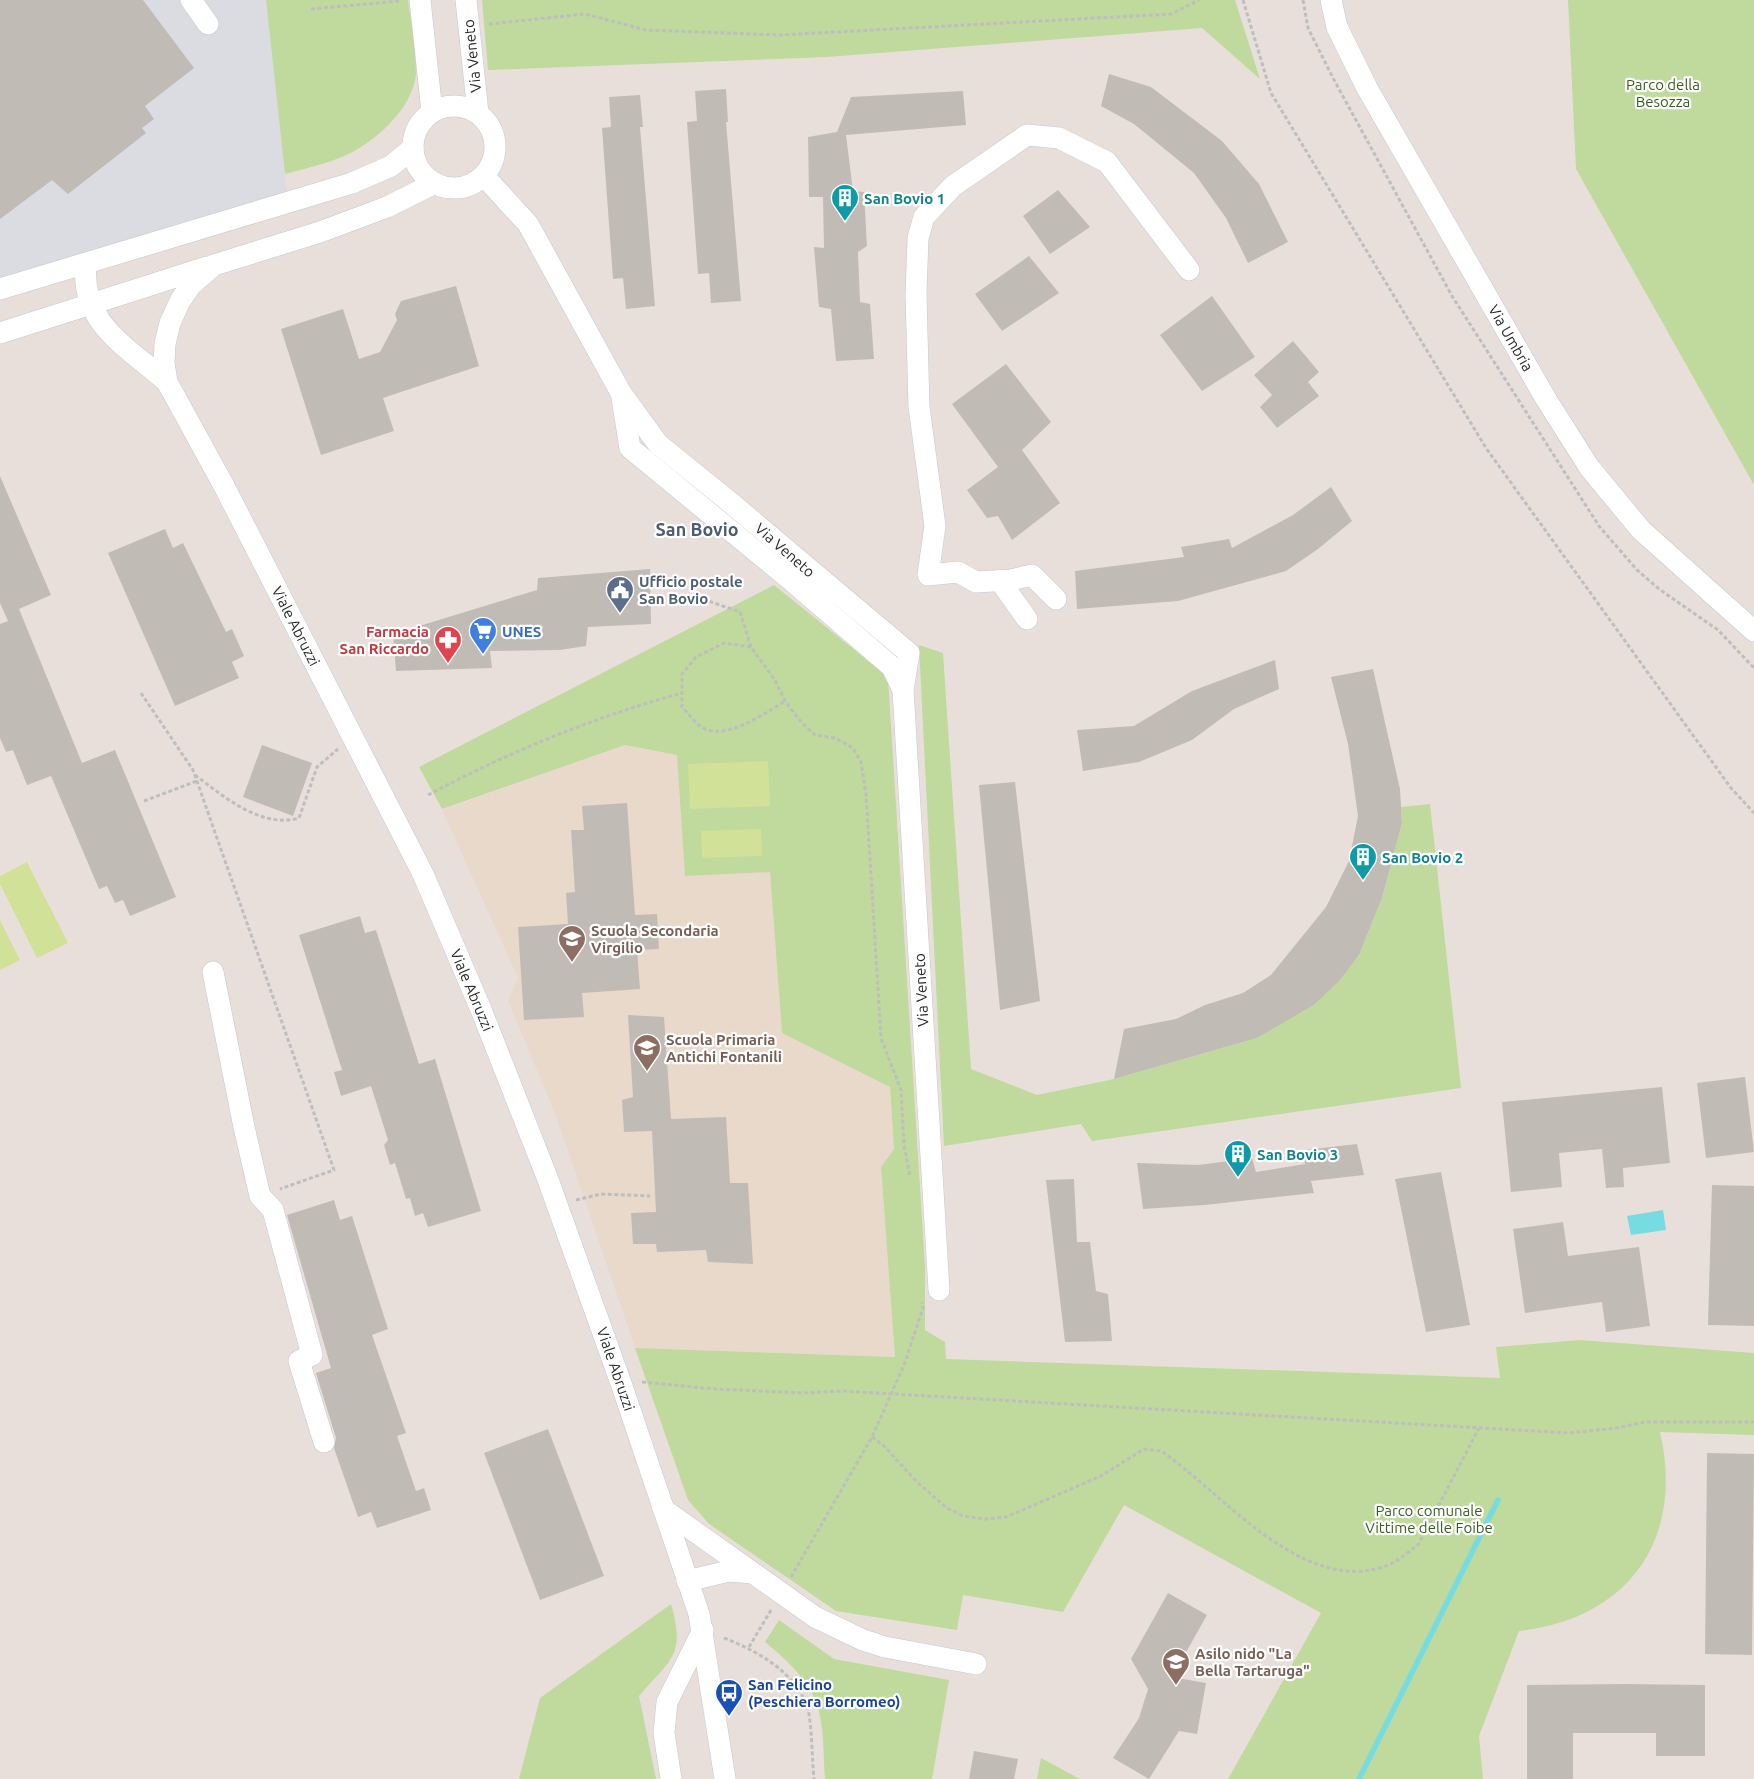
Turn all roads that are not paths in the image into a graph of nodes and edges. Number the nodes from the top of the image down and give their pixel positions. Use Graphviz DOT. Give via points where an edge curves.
graph roads {
  1 [pos="191,0"];
  2 [pos="411,0"];
  3 [pos="466,0"];
  4 [pos="1330,0"];
  5 [pos="208,24"];
  6 [pos="432,112"];
  7 [pos="478,113"];
  8 [pos="413,148"];
  9 [pos="484,176"];
  10 [pos="435,184"];
  11 [pos="86,264"];
  12 [pos="214,265"];
  13 [pos="1190,270"];
  14 [pos="0,289"];
  15 [pos="90,304"];
  16 [pos="0,333"];
  17 [pos="167,382"];
  18 [pos="1000,581"];
  19 [pos="1056,599"];
  20 [pos="1026,619"];
  21 [pos="1754,631"];
  22 [pos="212,972"];
  23 [pos="931,1294"];
  24 [pos="324,1442"];
  25 [pos="663,1509"];
  26 [pos="753,1573"];
  27 [pos="687,1581"];
  28 [pos="703,1630"];
  29 [pos="976,1664"];
  30 [pos="670,1779"];
  31 [pos="725,1779"];
  1 -- 5 [label="street"];
  2 -- 6 [label="street"];
  3 -- 7 [label="street, Via Veneto"];
  4 -- 21 [label="street, Via Umbria" via="1337,27 1367,88 1546,399 1589,467 1641,530"];
  6 -- 7 [label="street" via="452,106 466,107"];
  6 -- 8 [label="street" via="416,130"];
  7 -- 9 [label="street" via="491,128 496,148"];
  8 -- 10 [label="street" via="418,167"];
  8 -- 11 [label="street" via="391,166 352,183"];
  9 -- 10 [label="street" via="467,187"];
  9 -- 23 [label="street, Via Veneto" via="528,224 621,393 658,444 909,653 903,690"];
  10 -- 12 [label="street" via="388,207 320,232"];
  11 -- 14 [label="street"];
  11 -- 15 [label="street" via="86,292"];
  12 -- 15 [label="street"];
  12 -- 17 [label="street" via="191,285 170,323 164,363"];
  13 -- 18 [label="street" via="1107,162 1059,138 1027,136 953,186 924,217 918,238 916,294 919,407 935,526 928,575 958,572 976,582"];
  15 -- 16 [label="street"];
  15 -- 17 [label="street" via="101,323 121,344"];
  17 -- 25 [label="street, Viale Abruzzi" via="224,486 423,874 482,1012 558,1208"];
  18 -- 19 [label="street" via="1032,575"];
  18 -- 20 [label="street"];
  22 -- 24 [label="street" via="260,1196 273,1210 312,1355 299,1361"];
  25 -- 26 [label="street"];
  25 -- 27 [label="street, Viale Abruzzi"];
  26 -- 27 [label="street" via="729,1571"];
  26 -- 29 [label="street" via="815,1617 863,1640"];
  27 -- 28 [label="street, Viale Abruzzi"];
  28 -- 30 [label="street" via="667,1702 664,1733"];
  28 -- 31 [label="street, Viale Abruzzi"];
}
